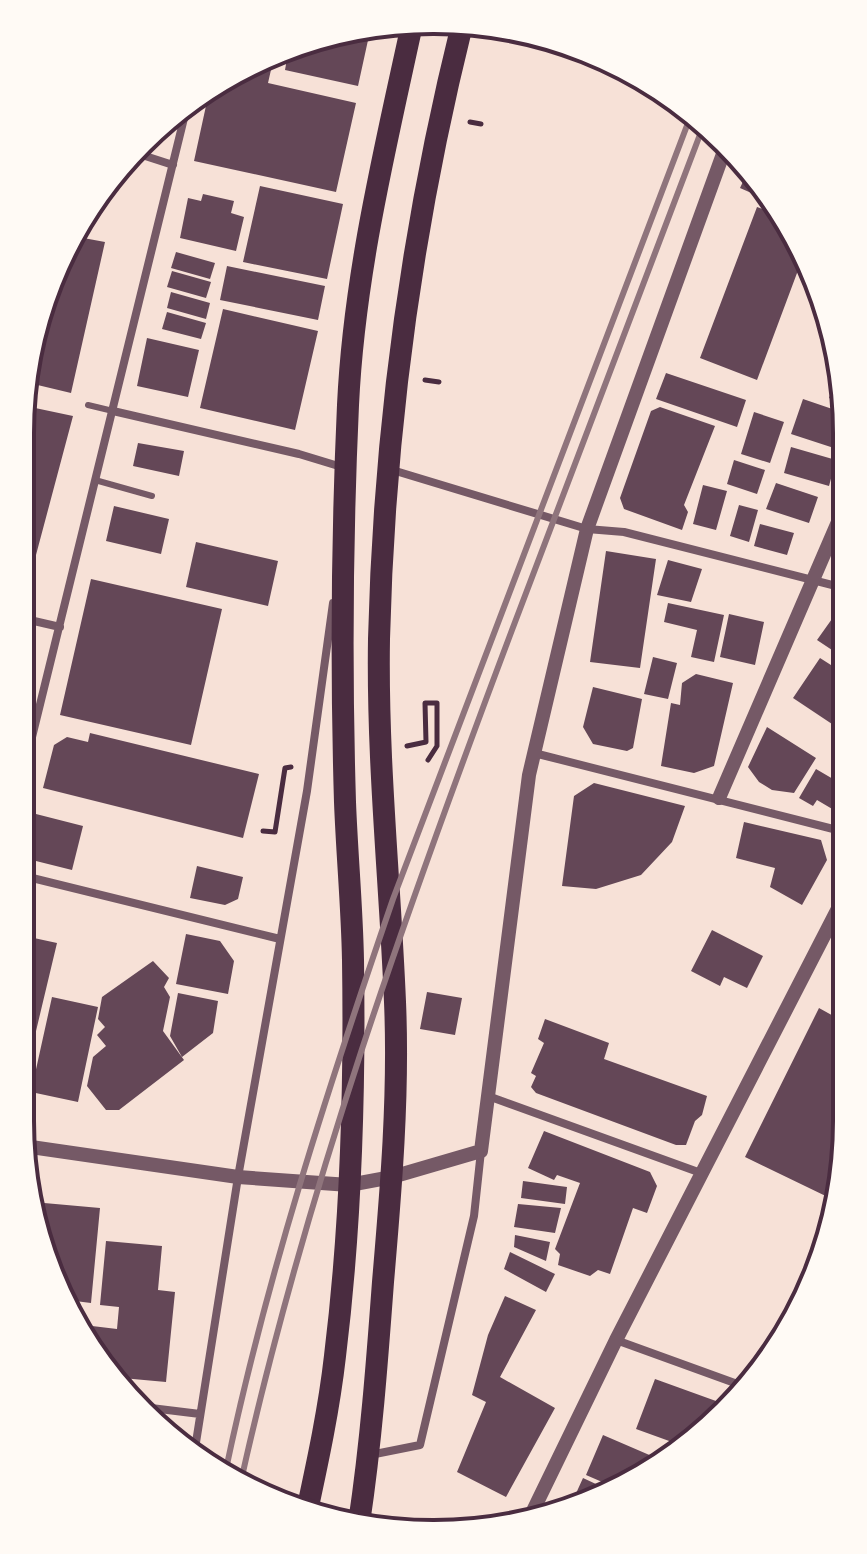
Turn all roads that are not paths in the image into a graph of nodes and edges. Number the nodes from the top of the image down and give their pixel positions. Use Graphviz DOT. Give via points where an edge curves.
graph roads {
  1 [pos="410,35"];
  2 [pos="460,35"];
  3 [pos="183,123"];
  4 [pos="146,156"];
  5 [pos="722,157"];
  6 [pos="173,165"];
  7 [pos="88,405"];
  8 [pos="113,411"];
  9 [pos="346,468"];
  10 [pos="388,468"];
  11 [pos="95,480"];
  12 [pos="152,496"];
  13 [pos="587,529"];
  14 [pos="344,531"];
  15 [pos="833,534"];
  16 [pos="814,579"];
  17 [pos="833,585"];
  18 [pos="34,621"];
  19 [pos="60,627"];
  20 [pos="34,730"];
  21 [pos="534,753"];
  22 [pos="719,798"];
  23 [pos="833,829"];
  24 [pos="34,878"];
  25 [pos="833,918"];
  26 [pos="280,939"];
  27 [pos="488,1096"];
  28 [pos="35,1148"];
  29 [pos="481,1151"];
  30 [pos="701,1173"];
  31 [pos="238,1177"];
  32 [pos="392,1177"];
  33 [pos="349,1185"];
  34 [pos="616,1340"];
  35 [pos="735,1383"];
  36 [pos="157,1409"];
  37 [pos="200,1414"];
  38 [pos="196,1441"];
  39 [pos="369,1455"];
  40 [pos="309,1500"];
  41 [pos="535,1506"];
  42 [pos="360,1513"];
  1 -- 9 [label="highway" via="369,223 355,316"];
  2 -- 10 [label="highway" via="414,249"];
  3 -- 6 [label="street"];
  4 -- 6 [label="street"];
  5 -- 13 [label="street"];
  6 -- 8 [label="street"];
  7 -- 8 [label="lane"];
  8 -- 9 [label="street"];
  8 -- 11 [label="street"];
  9 -- 14 [label="highway"];
  10 -- 13 [label="street"];
  10 -- 32 [label="highway" via="379,643 395,1006"];
  11 -- 12 [label="lane"];
  11 -- 19 [label="street"];
  13 -- 16 [label="street" via="624,532"];
  13 -- 21 [label="street"];
  14 -- 26 [label="street"];
  14 -- 33 [label="highway" via="345,801 353,959"];
  15 -- 16 [label="street"];
  16 -- 17 [label="street"];
  16 -- 22 [label="street"];
  18 -- 19 [label="street"];
  19 -- 20 [label="street"];
  21 -- 22 [label="street"];
  21 -- 27 [label="street"];
  22 -- 23 [label="street"];
  24 -- 26 [label="street"];
  25 -- 30 [label="street"];
  26 -- 31 [label="street"];
  27 -- 29 [label="street"];
  27 -- 30 [label="street"];
  28 -- 31 [label="street"];
  29 -- 32 [label="street"];
  29 -- 39 [label="street" via="474,1216 420,1445"];
  30 -- 34 [label="street"];
  31 -- 33 [label="street"];
  31 -- 37 [label="street"];
  32 -- 33 [label="street"];
  32 -- 39 [label="highway"];
  33 -- 40 [label="highway" via="336,1355"];
  34 -- 35 [label="street"];
  34 -- 41 [label="street"];
  36 -- 37 [label="street"];
  37 -- 38 [label="street"];
  39 -- 42 [label="highway"];
}
